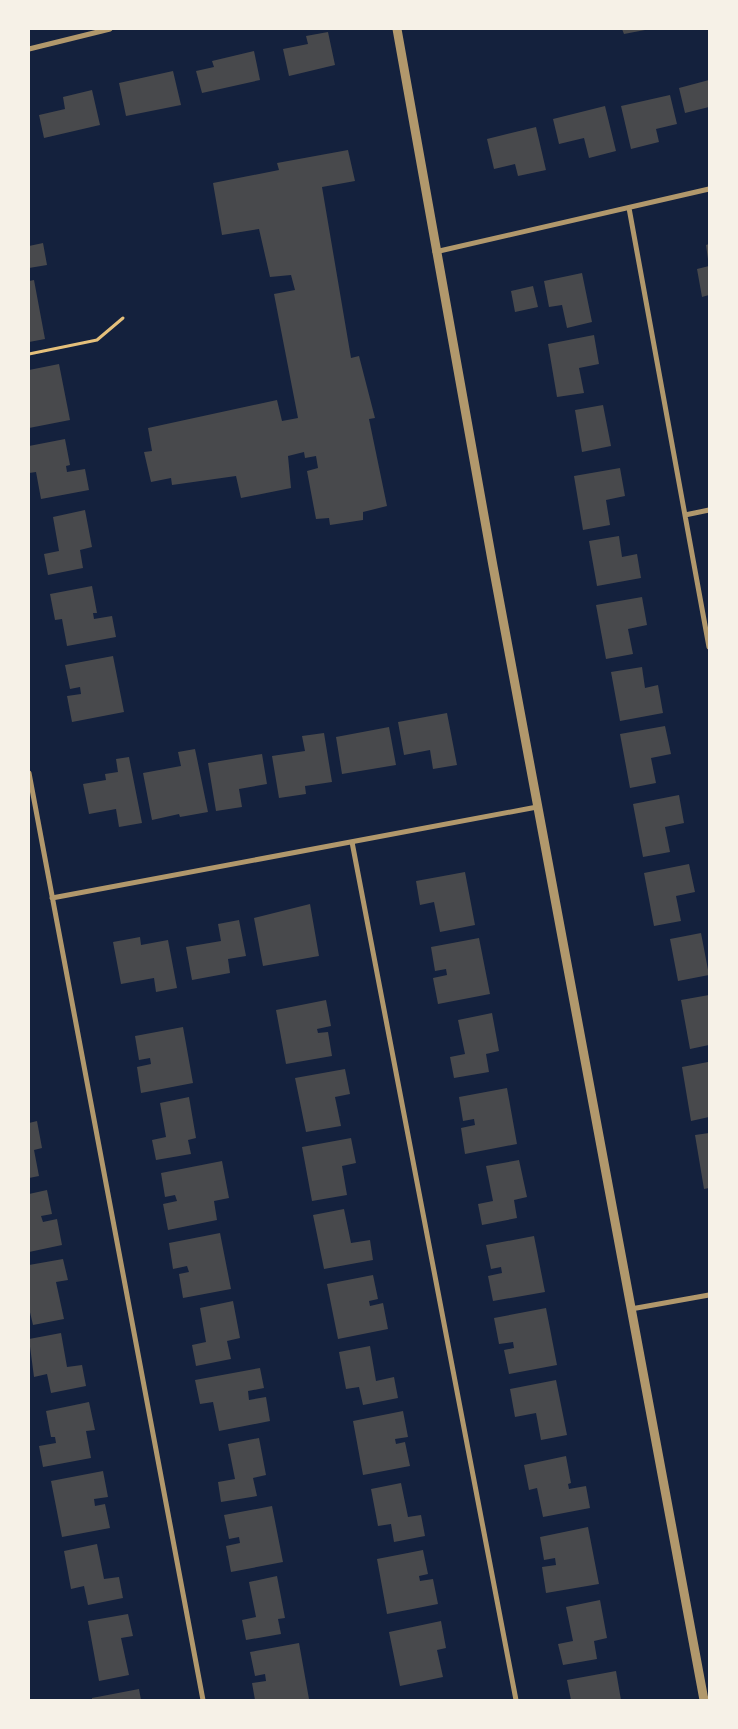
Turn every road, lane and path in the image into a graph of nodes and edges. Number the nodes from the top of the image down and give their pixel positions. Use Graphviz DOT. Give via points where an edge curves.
graph roads {
  1 [pos="110,29"];
  2 [pos="397,29"];
  3 [pos="29,49"];
  4 [pos="709,189"];
  5 [pos="629,208"];
  6 [pos="436,252"];
  7 [pos="123,318"];
  8 [pos="29,354"];
  9 [pos="709,510"];
  10 [pos="685,515"];
  11 [pos="709,647"];
  12 [pos="29,773"];
  13 [pos="537,807"];
  14 [pos="352,842"];
  15 [pos="52,898"];
  16 [pos="709,1295"];
  17 [pos="630,1309"];
  18 [pos="203,1700"];
  19 [pos="516,1700"];
  20 [pos="704,1700"];
  1 -- 3 [label="street"];
  2 -- 6 [label="street"];
  4 -- 5 [label="street"];
  5 -- 6 [label="street"];
  5 -- 10 [label="street"];
  6 -- 13 [label="street"];
  7 -- 8 [label="path" via="97,340"];
  9 -- 10 [label="street"];
  10 -- 11 [label="street"];
  12 -- 15 [label="street"];
  13 -- 14 [label="street"];
  13 -- 17 [label="street"];
  14 -- 15 [label="street"];
  14 -- 19 [label="street"];
  15 -- 18 [label="street"];
  16 -- 17 [label="street"];
  17 -- 20 [label="street"];
}
